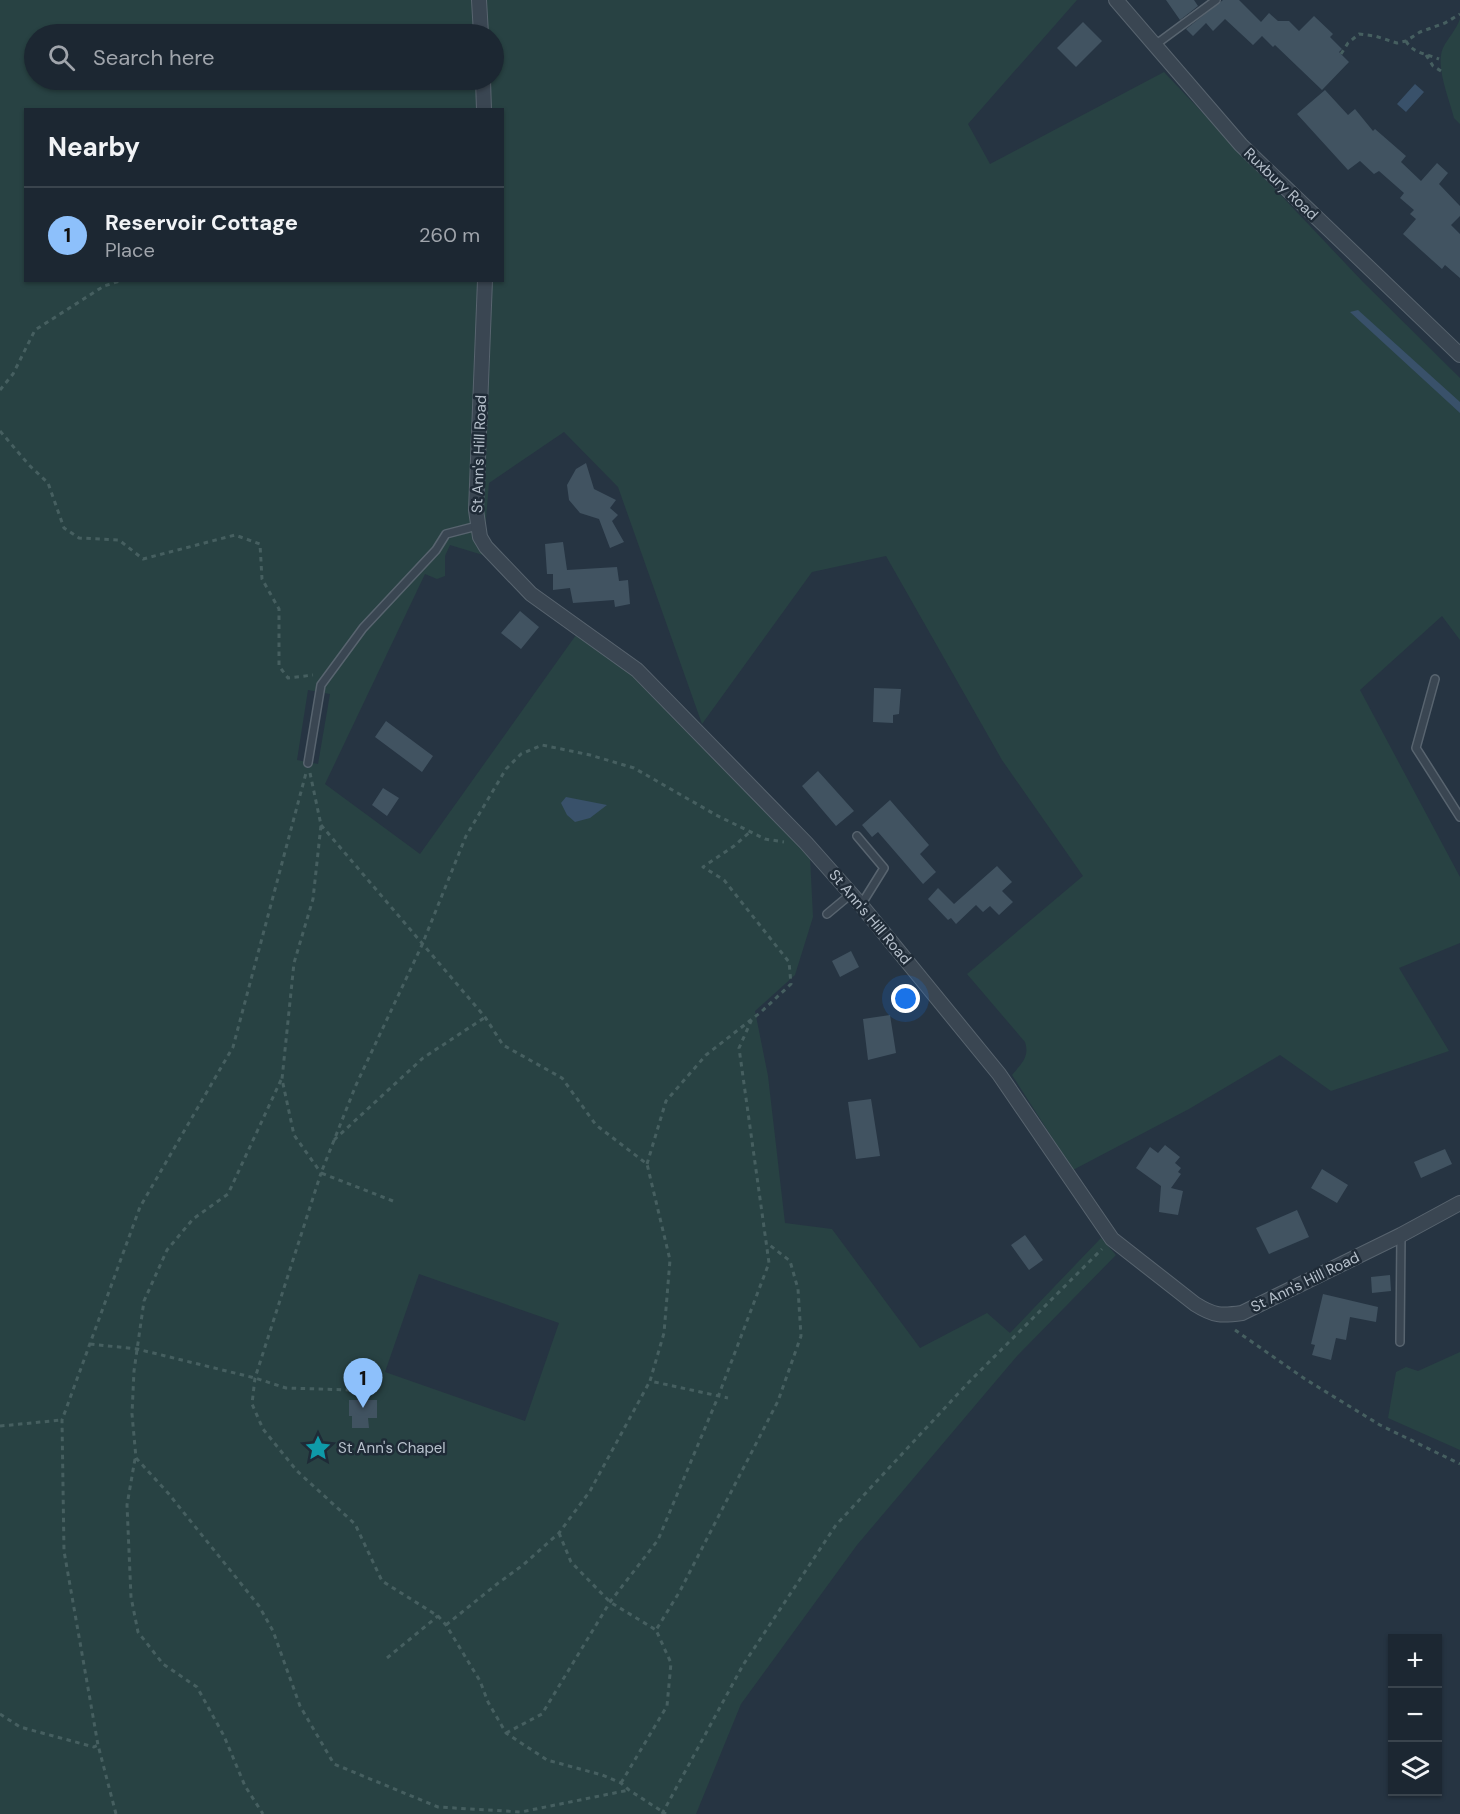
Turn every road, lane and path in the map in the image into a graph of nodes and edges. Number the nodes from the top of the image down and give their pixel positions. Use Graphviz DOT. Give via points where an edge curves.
graph roads {
  1 [pos="479,0"];
  2 [pos="1116,0"];
  3 [pos="1216,0"];
  4 [pos="1460,14"];
  5 [pos="480,24"];
  6 [pos="1406,41"];
  7 [pos="1155,45"];
  8 [pos="1341,54"];
  9 [pos="1426,55"];
  10 [pos="1439,59"];
  11 [pos="1441,71"];
  12 [pos="483,90"];
  13 [pos="484,108"];
  14 [pos="117,282"];
  15 [pos="485,282"];
  16 [pos="1460,355"];
  17 [pos="0,390"];
  18 [pos="0,431"];
  19 [pos="477,525"];
  20 [pos="335,666"];
  21 [pos="1436,679"];
  22 [pos="308,763"];
  23 [pos="1460,817"];
  24 [pos="321,825"];
  25 [pos="750,832"];
  26 [pos="857,836"];
  27 [pos="806,843"];
  28 [pos="851,894"];
  29 [pos="861,905"];
  30 [pos="827,914"];
  31 [pos="422,945"];
  32 [pos="485,1017"];
  33 [pos="752,1019"];
  34 [pos="282,1079"];
  35 [pos="332,1141"];
  36 [pos="647,1164"];
  37 [pos="321,1173"];
  38 [pos="393,1201"];
  39 [pos="1460,1203"];
  40 [pos="1401,1235"];
  41 [pos="1112,1239"];
  42 [pos="767,1243"];
  43 [pos="1223,1316"];
  44 [pos="1400,1342"];
  45 [pos="90,1344"];
  46 [pos="137,1348"];
  47 [pos="255,1378"];
  48 [pos="650,1381"];
  49 [pos="352,1390"];
  50 [pos="718,1397"];
  51 [pos="728,1398"];
  52 [pos="62,1420"];
  53 [pos="0,1426"];
  54 [pos="136,1458"];
  55 [pos="1460,1464"];
  56 [pos="560,1533"];
  57 [pos="610,1602"];
  58 [pos="438,1616"];
  59 [pos="446,1625"];
  60 [pos="656,1630"];
  61 [pos="387,1658"];
  62 [pos="0,1714"];
  63 [pos="506,1733"];
  64 [pos="98,1745"];
  65 [pos="621,1783"];
  66 [pos="628,1790"];
  67 [pos="521,1813"];
  68 [pos="663,1813"];
  69 [pos="116,1814"];
  70 [pos="263,1814"];
  1 -- 5 [label="street"];
  2 -- 7 [label="street, Ruxbury Road"];
  3 -- 7 [label="lane"];
  4 -- 6 [label="path"];
  6 -- 8 [label="path" via="1397,43 1359,34"];
  6 -- 9 [label="path"];
  7 -- 16 [label="street, Ruxbury Road" via="1241,145"];
  9 -- 10 [label="path"];
  9 -- 11 [label="path"];
  12 -- 13 [label="street"];
  14 -- 17 [label="path" via="34,330 13,374"];
  15 -- 19 [label="street, St Ann's Hill Road"];
  18 -- 20 [label="path" via="48,483 64,528 79,538 119,540 143,559 235,535 260,544 262,579 279,609 279,666 288,678 320,674"];
  19 -- 20 [label="lane" via="446,534 436,550 363,628"];
  19 -- 27 [label="street, St Ann's Hill Road" via="486,547 531,594 637,670"];
  20 -- 22 [label="lane" via="321,685"];
  21 -- 23 [label="lane" via="1416,748"];
  22 -- 24 [label="path"];
  22 -- 45 [label="path" via="233,1047 140,1207"];
  24 -- 31 [label="path"];
  24 -- 34 [label="path" via="313,899 294,963"];
  25 -- 27 [label="path" via="765,839"];
  25 -- 31 [label="path" via="634,768 542,745 521,754 484,802"];
  25 -- 33 [label="path" via="703,867 724,880 789,962 791,984"];
  26 -- 29 [label="lane" via="884,868"];
  27 -- 28 [label="street, St Ann's Hill Road"];
  28 -- 29 [label="street, St Ann's Hill Road"];
  28 -- 30 [label="lane"];
  29 -- 41 [label="street, St Ann's Hill Road" via="999,1074"];
  31 -- 32 [label="path"];
  31 -- 35 [label="path"];
  32 -- 35 [label="path" via="423,1058"];
  32 -- 36 [label="path" via="503,1045 562,1078 596,1125"];
  33 -- 36 [label="path" via="706,1055 666,1101"];
  33 -- 42 [label="path" via="739,1048"];
  34 -- 37 [label="path" via="294,1135"];
  34 -- 46 [label="path" via="228,1194 193,1219 167,1250 144,1301"];
  35 -- 37 [label="path"];
  36 -- 48 [label="path" via="670,1260 664,1333"];
  37 -- 38 [label="path"];
  37 -- 47 [label="path"];
  39 -- 40 [label="street, St Ann's Hill Road"];
  40 -- 43 [label="street, St Ann's Hill Road" via="1242,1313"];
  40 -- 44 [label="lane"];
  41 -- 43 [label="street, St Ann's Hill Road" via="1195,1304"];
  41 -- 68 [label="path" via="968,1383 836,1525 744,1665"];
  42 -- 50 [label="path" via="769,1263"];
  42 -- 60 [label="path" via="790,1261 798,1289 801,1336 778,1401"];
  43 -- 55 [label="path" via="1232,1328 1305,1379 1380,1425"];
  45 -- 46 [label="path"];
  45 -- 52 [label="path"];
  46 -- 47 [label="path"];
  46 -- 54 [label="path" via="132,1414"];
  47 -- 49 [label="path" via="286,1388"];
  47 -- 58 [label="path" via="252,1404 263,1429 297,1471 355,1524 382,1581"];
  48 -- 50 [label="path"];
  48 -- 56 [label="path" via="590,1491"];
  50 -- 51 [label="path"];
  50 -- 57 [label="path" via="658,1540"];
  52 -- 53 [label="path"];
  52 -- 64 [label="path" via="64,1551"];
  54 -- 67 [label="path" via="258,1606 273,1631 300,1707 334,1764 438,1807"];
  54 -- 70 [label="path" via="127,1505 131,1597 138,1632 162,1664 197,1687 245,1786"];
  56 -- 57 [label="path" via="571,1562"];
  56 -- 59 [label="path"];
  57 -- 60 [label="path"];
  57 -- 63 [label="path" via="542,1714"];
  58 -- 59 [label="path"];
  58 -- 61 [label="path"];
  59 -- 63 [label="path"];
  60 -- 65 [label="path" via="671,1663 667,1706"];
  62 -- 64 [label="path" via="20,1727"];
  63 -- 65 [label="path" via="547,1760"];
  64 -- 69 [label="path"];
  65 -- 66 [label="path"];
  66 -- 67 [label="path"];
  66 -- 68 [label="path"];
}
